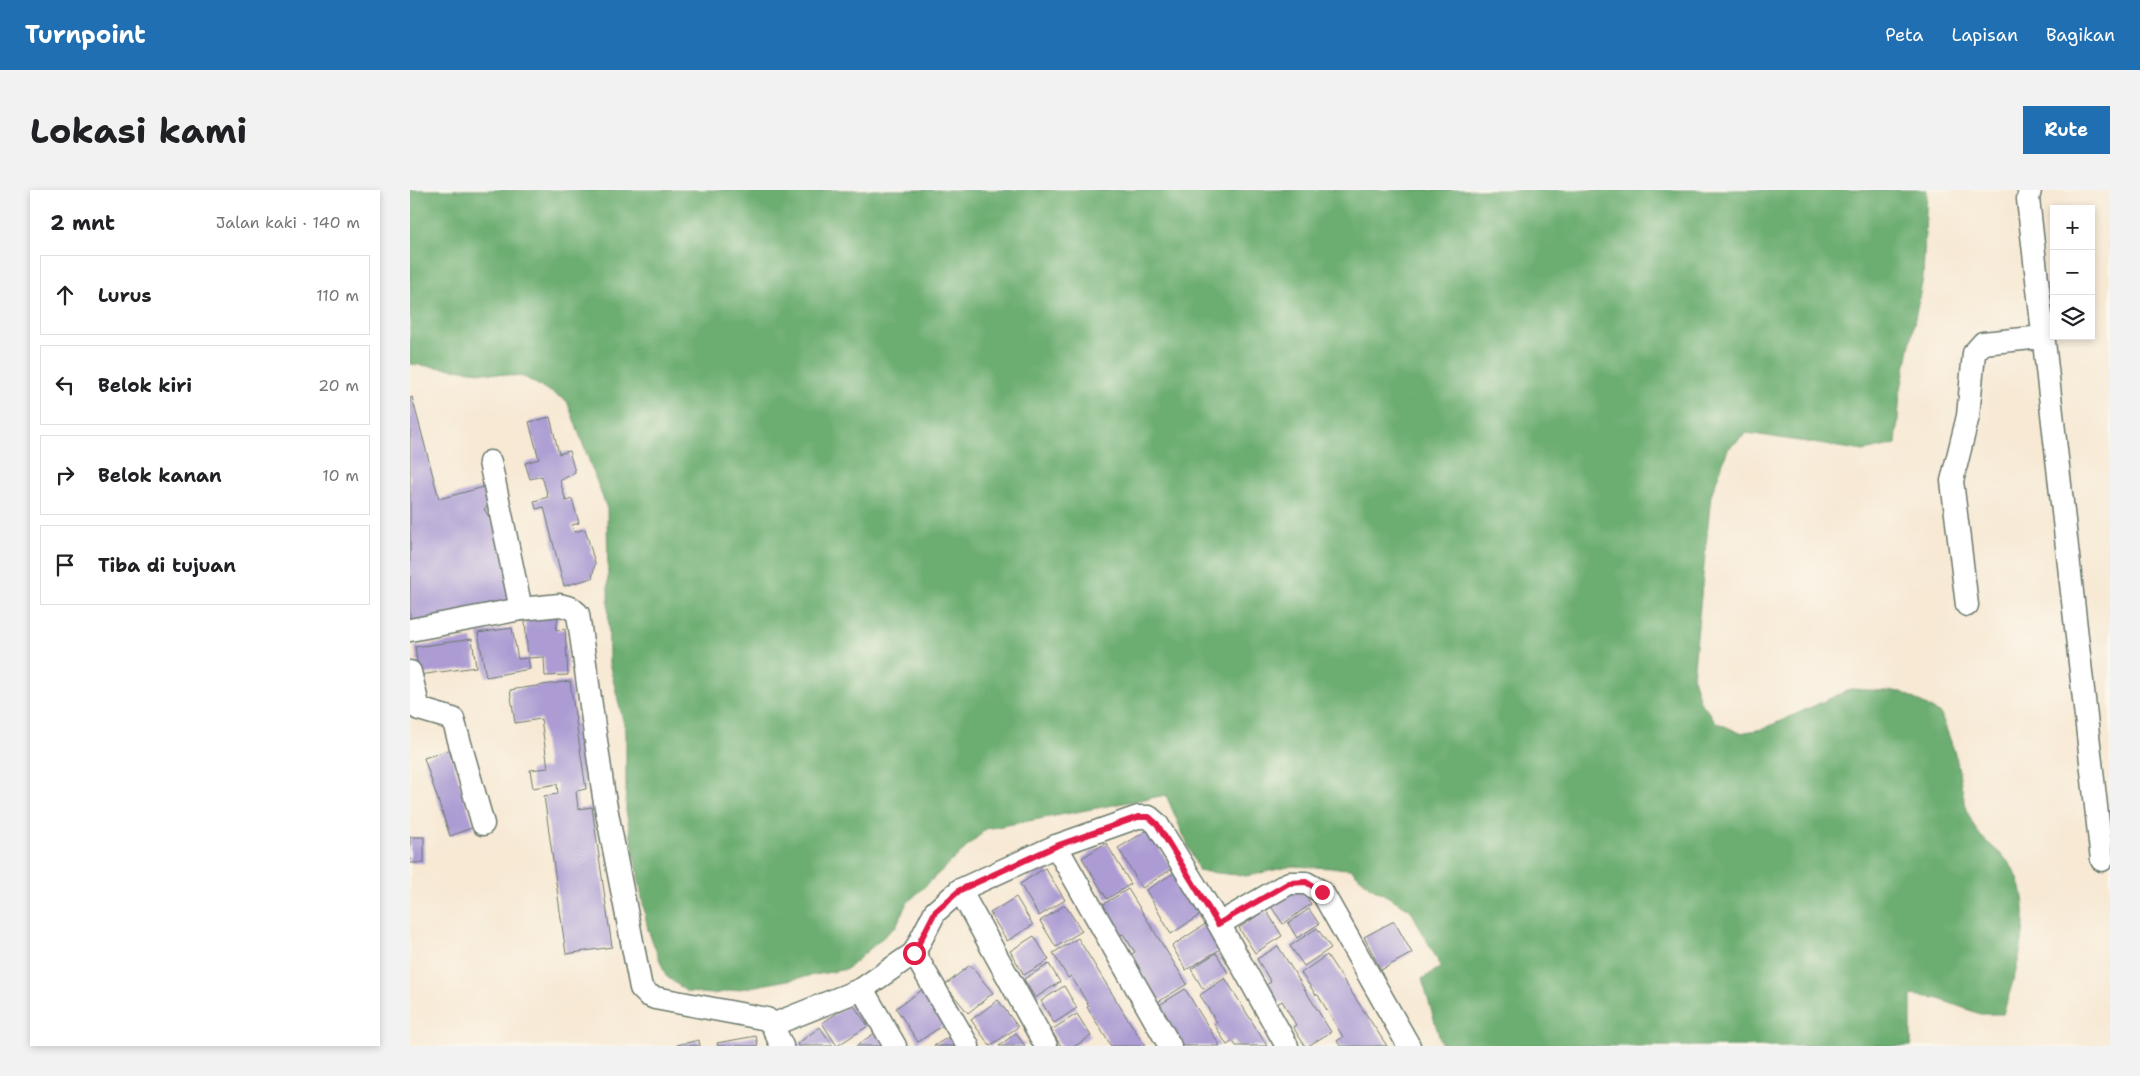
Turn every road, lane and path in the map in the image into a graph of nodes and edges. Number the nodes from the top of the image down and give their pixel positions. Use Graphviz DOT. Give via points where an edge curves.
graph roads {
  1 [pos="2030,190"];
  2 [pos="2044,337"];
  3 [pos="490,462"];
  4 [pos="1967,605"];
  5 [pos="521,609"];
  6 [pos="410,630"];
  7 [pos="410,672"];
  8 [pos="483,824"];
  9 [pos="1056,846"];
  10 [pos="2102,860"];
  11 [pos="960,890"];
  12 [pos="1218,924"];
  13 [pos="914,953"];
  14 [pos="862,989"];
  15 [pos="772,1025"];
  16 [pos="782,1046"];
  17 [pos="895,1046"];
  18 [pos="968,1046"];
  19 [pos="1046,1046"];
  20 [pos="1170,1046"];
  21 [pos="1287,1046"];
  22 [pos="1409,1046"];
  1 -- 2 [label="street" via="2028,199"];
  2 -- 4 [label="street" via="1983,343 1974,353 1968,416 1952,481"];
  2 -- 10 [label="street"];
  3 -- 5 [label="street"];
  5 -- 6 [label="street"];
  5 -- 15 [label="street" via="560,605 578,614 604,797 641,988 655,998 759,1017"];
  7 -- 8 [label="street" via="419,709 453,719"];
  9 -- 11 [label="street"];
  9 -- 12 [label="street" via="1138,817 1149,817 1157,824"];
  9 -- 20 [label="street"];
  11 -- 13 [label="street" via="935,912"];
  11 -- 19 [label="street"];
  12 -- 21 [label="street"];
  12 -- 22 [label="street" via="1289,883 1306,882 1322,892"];
  13 -- 14 [label="street"];
  13 -- 18 [label="street"];
  14 -- 15 [label="street"];
  14 -- 17 [label="street"];
  15 -- 16 [label="street"];
}
